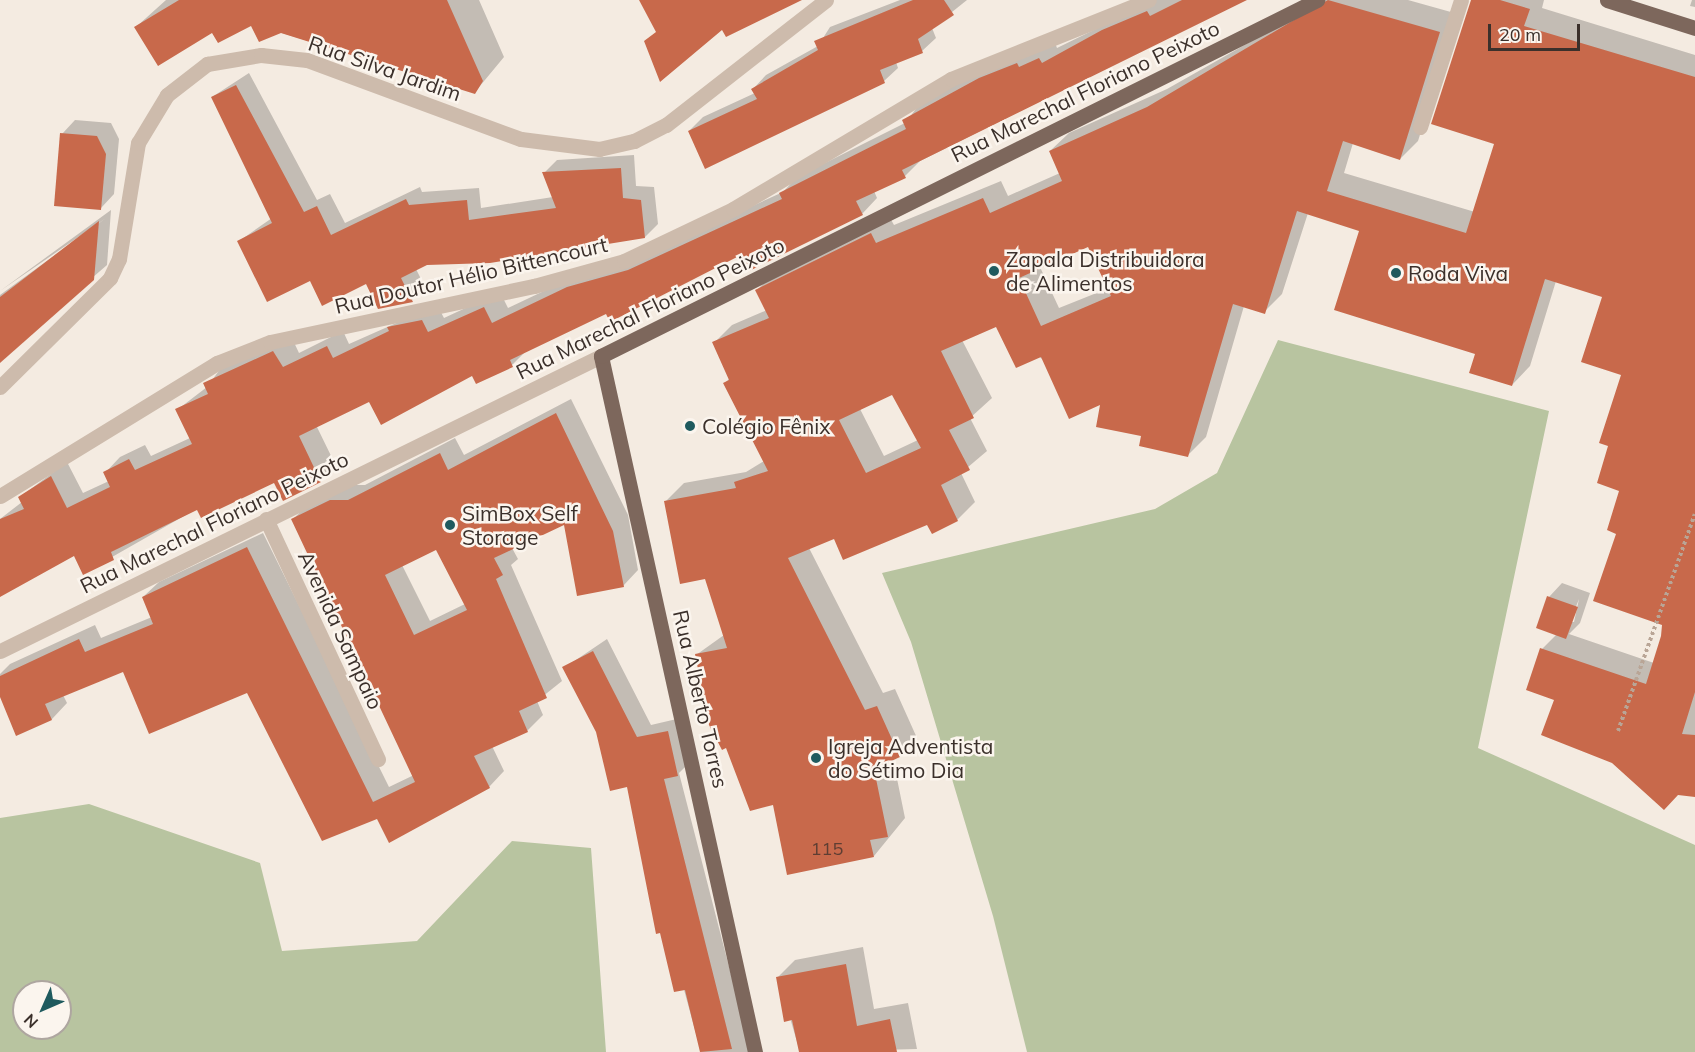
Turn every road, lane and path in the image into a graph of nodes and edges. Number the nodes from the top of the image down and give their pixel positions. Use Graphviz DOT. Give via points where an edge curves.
graph roads {
  1 [pos="826,0"];
  2 [pos="1149,0"];
  3 [pos="1317,0"];
  4 [pos="1461,0"];
  5 [pos="1607,0"];
  6 [pos="1695,28"];
  7 [pos="1420,127"];
  8 [pos="601,356"];
  9 [pos="0,387"];
  10 [pos="0,496"];
  11 [pos="1695,514"];
  12 [pos="266,519"];
  13 [pos="0,651"];
  14 [pos="1618,731"];
  15 [pos="378,759"];
  16 [pos="755,1052"];
  1 -- 9 [label="street, Rua Silva Jardim" via="666,125 634,141 599,148 521,139 307,60 261,55 207,64 167,95 138,143 119,259 110,278"];
  2 -- 10 [label="street, Rua Doutor Hélio Bittencourt" via="951,79 733,209 624,261 534,286 270,342 217,363"];
  3 -- 8 [label="main road, Rua Marechal Floriano Peixoto"];
  4 -- 7 [label="street"];
  5 -- 6 [label="main road"];
  8 -- 12 [label="street, Rua Marechal Floriano Peixoto"];
  8 -- 16 [label="main road, Rua Alberto Torres"];
  11 -- 14 [label="path"];
  12 -- 13 [label="street, Rua Marechal Floriano Peixoto"];
  12 -- 15 [label="street, Avenida Sampaio"];
}
